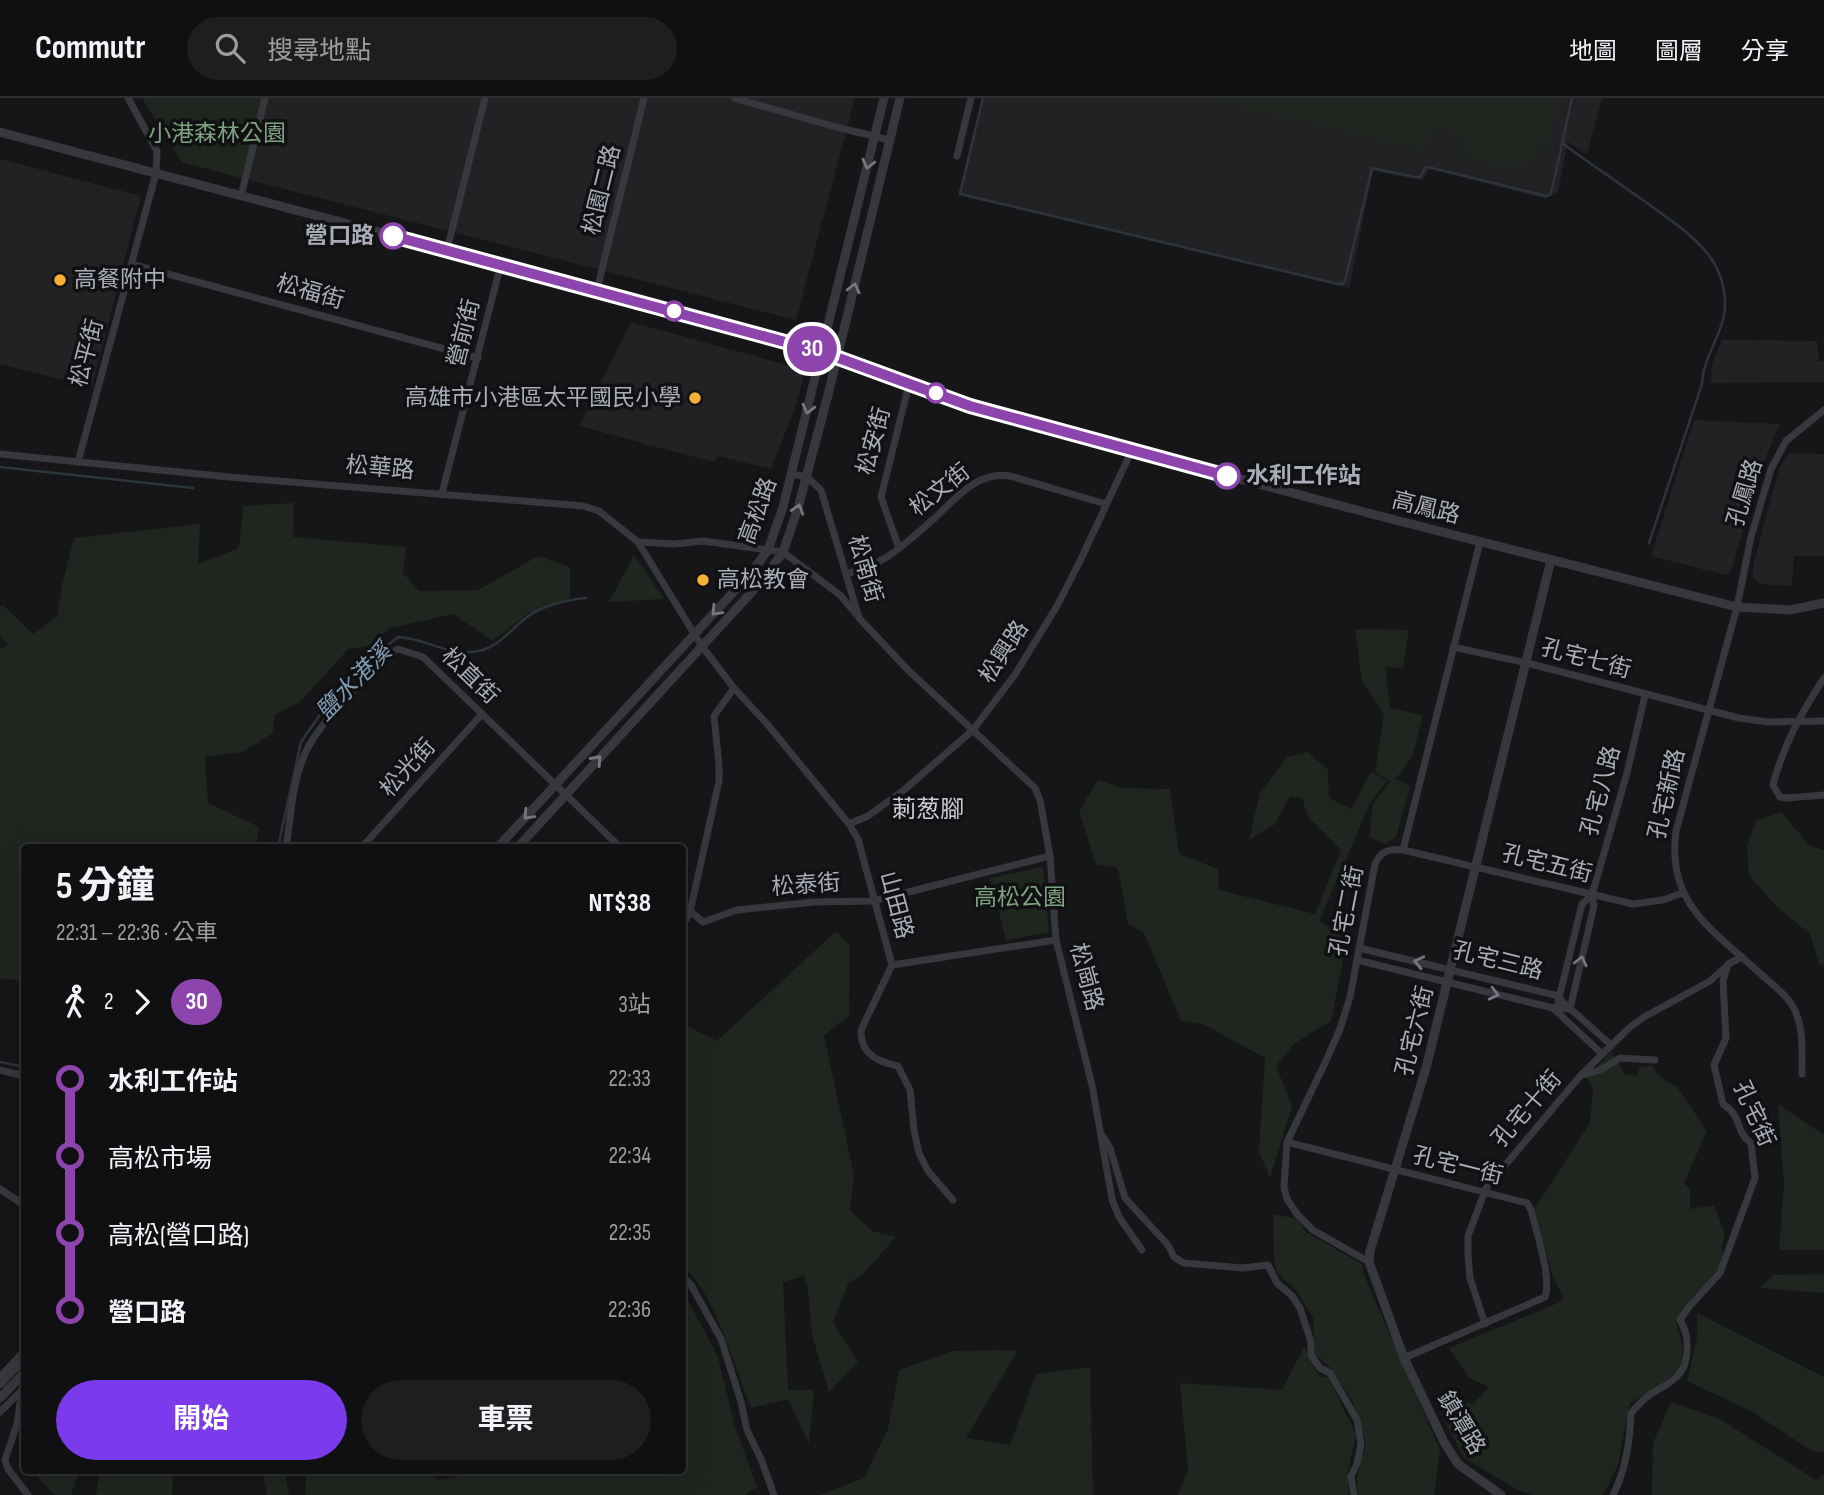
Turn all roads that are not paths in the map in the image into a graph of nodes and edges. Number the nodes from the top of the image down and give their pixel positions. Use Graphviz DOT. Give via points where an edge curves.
graph roads {
  1 [pos="128,98"];
  2 [pos="265,98"];
  3 [pos="485,98"];
  4 [pos="644,98"];
  5 [pos="734,98"];
  6 [pos="884,98"];
  7 [pos="900,98"];
  8 [pos="971,98"];
  9 [pos="0,132"];
  10 [pos="875,136"];
  11 [pos="890,140"];
  12 [pos="957,156"];
  13 [pos="156,173"];
  14 [pos="242,196"];
  15 [pos="447,250"];
  16 [pos="131,264"];
  17 [pos="501,264"];
  18 [pos="597,290"];
  19 [pos="822,352"];
  20 [pos="838,357"];
  21 [pos="478,358"];
  22 [pos="909,384"];
  23 [pos="1824,410"];
  24 [pos="1131,452"];
  25 [pos="0,454"];
  26 [pos="78,462"];
  27 [pos="792,474"];
  28 [pos="807,477"];
  29 [pos="442,493"];
  30 [pos="1106,504"];
  31 [pos="1480,541"];
  32 [pos="638,542"];
  33 [pos="899,548"];
  34 [pos="768,550"];
  35 [pos="783,552"];
  36 [pos="1551,560"];
  37 [pos="847,574"];
  38 [pos="1824,603"];
  39 [pos="1737,607"];
  40 [pos="859,618"];
  41 [pos="694,635"];
  42 [pos="701,645"];
  43 [pos="1454,647"];
  44 [pos="1527,663"];
  45 [pos="1824,678"];
  46 [pos="734,688"];
  47 [pos="1645,695"];
  48 [pos="1708,710"];
  49 [pos="482,714"];
  50 [pos="1824,721"];
  51 [pos="1796,723"];
  52 [pos="973,730"];
  53 [pos="555,785"];
  54 [pos="565,795"];
  55 [pos="1824,795"];
  56 [pos="849,824"];
  57 [pos="286,844"];
  58 [pos="365,844"];
  59 [pos="501,844"];
  60 [pos="524,844"];
  61 [pos="617,844"];
  62 [pos="1403,850"];
  63 [pos="1050,856"];
  64 [pos="1476,866"];
  65 [pos="1682,892"];
  66 [pos="1592,895"];
  67 [pos="873,901"];
  68 [pos="686,908"];
  69 [pos="690,912"];
  70 [pos="686,920"];
  71 [pos="1056,940"];
  72 [pos="1359,948"];
  73 [pos="1742,957"];
  74 [pos="1357,960"];
  75 [pos="1728,964"];
  76 [pos="892,965"];
  77 [pos="1451,969"];
  78 [pos="1447,982"];
  79 [pos="1560,999"];
  80 [pos="1553,1007"];
  81 [pos="1570,1009"];
  82 [pos="1611,1045"];
  83 [pos="1602,1054"];
  84 [pos="1656,1060"];
  85 [pos="0,1070"];
  86 [pos="1802,1074"];
  87 [pos="21,1075"];
  88 [pos="1581,1075"];
  89 [pos="1099,1131"];
  90 [pos="1287,1142"];
  91 [pos="1395,1170"];
  92 [pos="0,1189"];
  93 [pos="1484,1192"];
  94 [pos="953,1200"];
  95 [pos="21,1203"];
  96 [pos="1142,1250"];
  97 [pos="1369,1262"];
  98 [pos="686,1280"];
  99 [pos="1485,1324"];
  100 [pos="21,1348"];
  101 [pos="21,1354"];
  102 [pos="1405,1358"];
  103 [pos="21,1361"];
  104 [pos="0,1370"];
  105 [pos="21,1376"];
  106 [pos="0,1377"];
  107 [pos="0,1384"];
  108 [pos="21,1388"];
  109 [pos="21,1389"];
  110 [pos="0,1398"];
  111 [pos="21,1402"];
  112 [pos="0,1405"];
  113 [pos="0,1412"];
  114 [pos="28,1495"];
  115 [pos="774,1495"];
  116 [pos="1354,1495"];
  117 [pos="1501,1495"];
  118 [pos="1613,1495"];
  1 -- 13 [label="street" via="157,151"];
  2 -- 14 [label="street"];
  3 -- 15 [label="street"];
  4 -- 18 [label="street, 松園二路"];
  5 -- 10 [label="street"];
  6 -- 10 [label="street, 高松路"];
  7 -- 11 [label="street, 高松路"];
  8 -- 12 [label="street"];
  9 -- 13 [label="street"];
  10 -- 11 [label="street"];
  10 -- 19 [label="street, 高松路, one-way"];
  20 -- 11 [label="street, 高松路, one-way"];
  13 -- 14 [label="street"];
  13 -- 16 [label="street, 松平街"];
  14 -- 15 [label="street"];
  15 -- 17 [label="street"];
  16 -- 21 [label="street, 松福街"];
  16 -- 26 [label="street, 松平街"];
  17 -- 18 [label="street"];
  17 -- 21 [label="street, 營前街"];
  18 -- 19 [label="street"];
  19 -- 20 [label="street, 高鳳路"];
  19 -- 27 [label="street, 高松路, one-way"];
  20 -- 22 [label="street, 高鳳路"];
  20 -- 28 [label="street, 高松路"];
  21 -- 29 [label="street, 營前街"];
  22 -- 24 [label="street, 高鳳路"];
  22 -- 33 [label="street, 松安街" via="881,497"];
  23 -- 39 [label="street, 孔鳳路" via="1793,433 1778,453 1751,537"];
  24 -- 30 [label="street, 松興路"];
  24 -- 31 [label="street, 高鳳路"];
  25 -- 26 [label="street, 松華路"];
  26 -- 29 [label="street, 松華路"];
  27 -- 28 [label="street"];
  27 -- 34 [label="street, 高松路"];
  35 -- 28 [label="street, 高松路, one-way"];
  28 -- 37 [label="street, 松南街" via="821,490"];
  29 -- 32 [label="street, 松華路" via="583,506 599,511"];
  30 -- 33 [label="street, 松文街" via="998,474 963,491"];
  30 -- 52 [label="street, 松興路" via="1057,606 1016,673"];
  31 -- 36 [label="street, 高鳳路"];
  31 -- 43 [label="street"];
  32 -- 34 [label="street" via="703,541"];
  32 -- 41 [label="street, 松華路"];
  33 -- 37 [label="street, 松文街"];
  34 -- 35 [label="street"];
  34 -- 41 [label="street, 高松路, one-way"];
  35 -- 40 [label="street" via="840,595"];
  35 -- 42 [label="street, 高松路"];
  36 -- 39 [label="street, 高鳳路"];
  36 -- 44 [label="street, 孔宅六街"];
  37 -- 40 [label="street, 松南街"];
  38 -- 39 [label="street, 高鳳路" via="1790,610"];
  39 -- 48 [label="street, 孔宅新路"];
  40 -- 52 [label="street, 松南街"];
  41 -- 42 [label="street, 山田路"];
  41 -- 53 [label="street, 高松路"];
  42 -- 46 [label="street, 山田路"];
  54 -- 42 [label="street, 高松路, one-way"];
  43 -- 44 [label="street, 孔宅七街"];
  43 -- 62 [label="street"];
  44 -- 47 [label="street, 孔宅七街"];
  44 -- 64 [label="street, 孔宅六街"];
  45 -- 51 [label="street"];
  46 -- 56 [label="street, 山田路"];
  46 -- 69 [label="street" via="714,716 720,773"];
  47 -- 48 [label="street, 孔宅七街"];
  47 -- 66 [label="street, 孔宅八路"];
  48 -- 51 [label="street" via="1769,723"];
  48 -- 65 [label="street, 孔宅新路" via="1676,831 1673,852"];
  49 -- 53 [label="street, 松直街"];
  49 -- 57 [label="street, 松直街" via="423,657 398,649 387,655 323,725 304,753"];
  49 -- 58 [label="street, 松光街"];
  50 -- 51 [label="street"];
  51 -- 55 [label="street" via="1783,748 1775,791 1786,798"];
  52 -- 56 [label="street, 松興路" via="904,790"];
  52 -- 63 [label="street, 松崗路" via="1035,788"];
  53 -- 54 [label="street, 松直街"];
  53 -- 59 [label="street, 高松路, one-way"];
  54 -- 60 [label="street, 高松路"];
  54 -- 61 [label="street, 松直街"];
  56 -- 67 [label="street, 山田路" via="862,853"];
  62 -- 64 [label="street, 孔宅五街"];
  62 -- 72 [label="street, 孔宅二街" via="1379,855"];
  63 -- 67 [label="street, 松泰街"];
  63 -- 71 [label="street, 松崗路"];
  64 -- 66 [label="street, 孔宅五街"];
  64 -- 77 [label="street, 孔宅六街"];
  65 -- 66 [label="street, 孔宅五街" via="1633,904"];
  65 -- 73 [label="street, 孔宅新路" via="1695,913"];
  66 -- 79 [label="street, 孔宅八路" via="1582,904"];
  81 -- 66 [label="street, 孔宅八路, one-way" via="1594,906"];
  67 -- 69 [label="street, 松泰街" via="737,910 703,922"];
  67 -- 76 [label="street, 山田路"];
  68 -- 69 [label="street"];
  69 -- 70 [label="street"];
  71 -- 76 [label="street"];
  71 -- 89 [label="street, 松崗路"];
  72 -- 74 [label="street, 孔宅二街"];
  77 -- 72 [label="street, 孔宅三路, one-way"];
  73 -- 75 [label="street"];
  73 -- 86 [label="street, 孔宅新路" via="1793,1005 1801,1030"];
  74 -- 78 [label="street, 孔宅三路"];
  74 -- 90 [label="street, 孔宅二街" via="1340,1029"];
  75 -- 82 [label="street, 孔宅十街" via="1710,981 1644,1017"];
  75 -- 118 [label="street, 孔宅街" via="1723,981 1726,1038 1714,1065 1723,1104 1734,1111 1743,1138 1751,1143 1755,1178 1720,1273 1680,1320 1688,1334 1681,1374 1631,1413 1623,1471"];
  76 -- 94 [label="street, 山田路" via="861,1030 861,1040 873,1058 898,1066 910,1090 919,1153"];
  77 -- 78 [label="street, 孔宅六街"];
  77 -- 79 [label="street, 孔宅三路"];
  78 -- 80 [label="street, 孔宅三路, one-way"];
  78 -- 91 [label="street, 孔宅六街"];
  79 -- 80 [label="street, 孔宅八路"];
  79 -- 81 [label="street, 孔宅三路"];
  80 -- 81 [label="street"];
  80 -- 83 [label="street, 孔宅三路"];
  81 -- 82 [label="street, 孔宅三路"];
  82 -- 83 [label="street, 孔宅十街"];
  83 -- 88 [label="street, 孔宅十街"];
  84 -- 88 [label="street" via="1620,1059"];
  85 -- 87 [label="street"];
  88 -- 93 [label="street, 孔宅十街"];
  89 -- 96 [label="street, 松崗路" via="1112,1199"];
  89 -- 116 [label="street" via="1110,1148 1125,1198 1174,1257 1184,1263 1243,1268 1268,1265 1277,1283 1292,1296 1307,1324 1311,1355 1330,1373 1357,1420 1361,1444 1351,1476"];
  90 -- 91 [label="street, 孔宅一街"];
  90 -- 97 [label="street, 孔宅二街" via="1284,1187 1297,1214 1313,1230"];
  91 -- 93 [label="street, 孔宅一街"];
  91 -- 97 [label="street, 孔宅六街"];
  92 -- 95 [label="street"];
  93 -- 99 [label="street, 孔宅十街" via="1468,1236 1468,1255 1470,1278"];
  93 -- 99 [label="street, 孔宅一街" via="1527,1203 1547,1293"];
  97 -- 102 [label="street"];
  98 -- 115 [label="street" via="721,1339 747,1430"];
  99 -- 102 [label="street"];
  100 -- 104 [label="street"];
  101 -- 106 [label="street"];
  102 -- 117 [label="street, 鎮潭路" via="1458,1464"];
  103 -- 107 [label="street"];
  105 -- 110 [label="street"];
  108 -- 112 [label="street"];
  109 -- 113 [label="street"];
  111 -- 114 [label="street" via="5,1460"];
}
